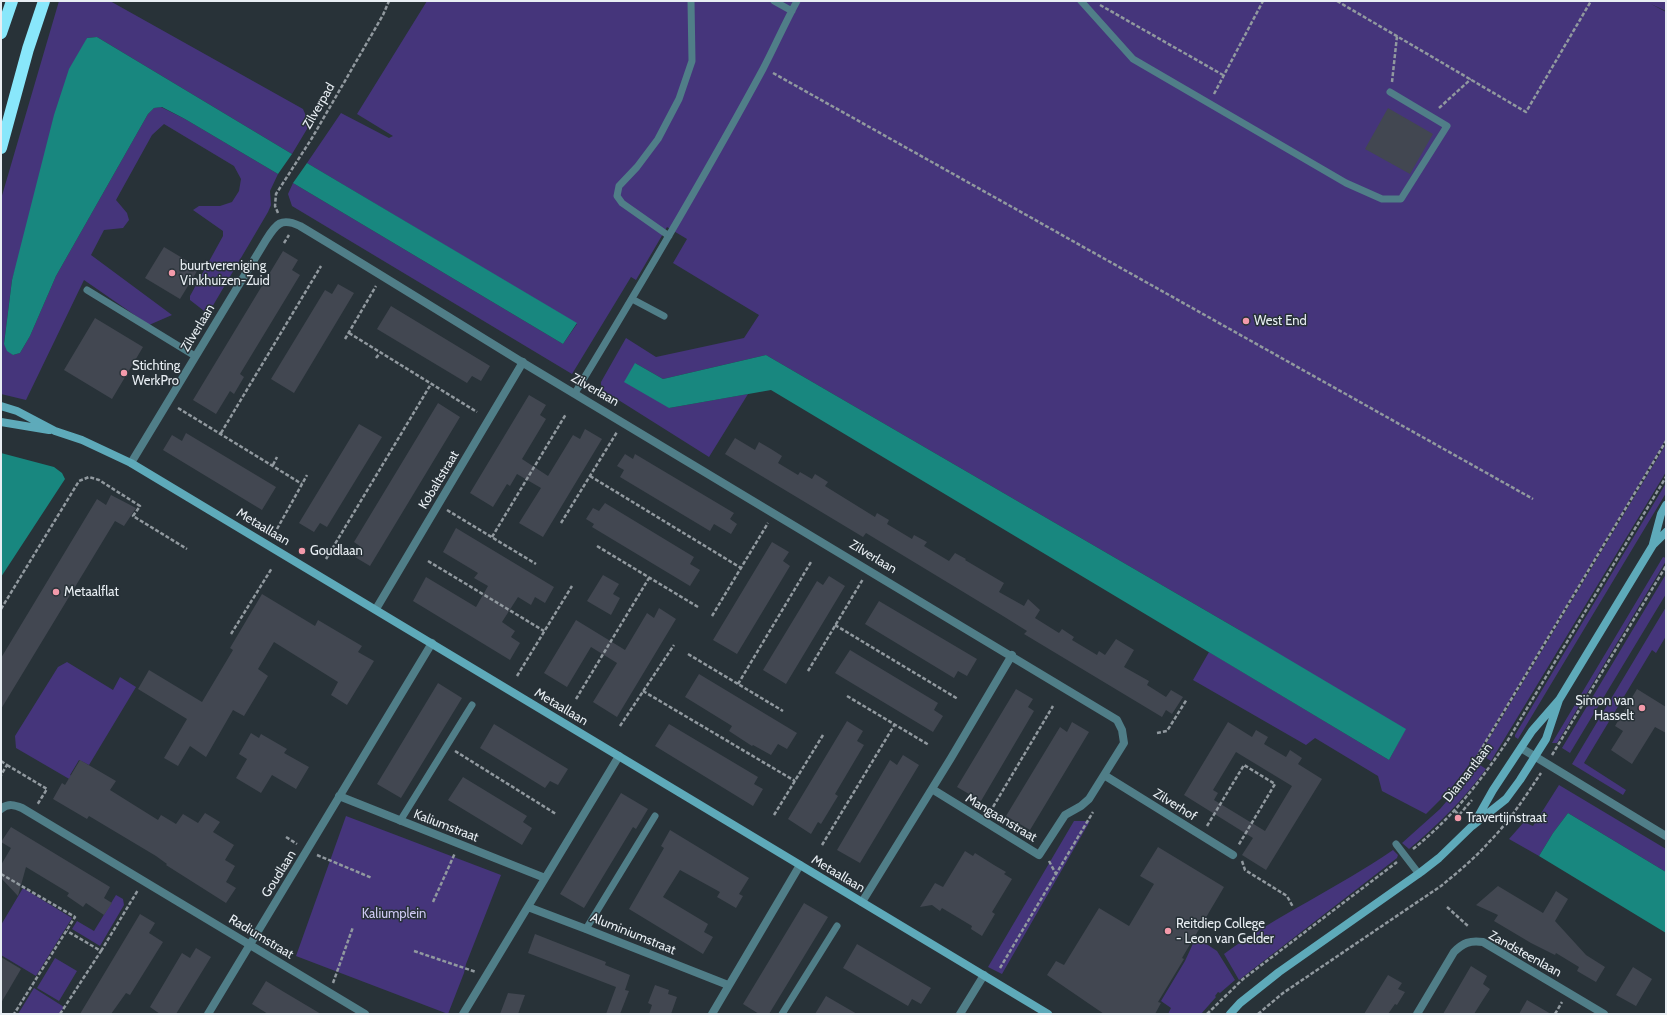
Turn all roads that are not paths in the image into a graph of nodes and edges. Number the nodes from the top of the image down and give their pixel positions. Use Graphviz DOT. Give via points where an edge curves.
graph roads {
  1 [pos="12,1"];
  2 [pos="44,1"];
  3 [pos="691,1"];
  4 [pos="774,1"];
  5 [pos="797,1"];
  6 [pos="1081,1"];
  7 [pos="792,11"];
  8 [pos="1,33"];
  9 [pos="1390,92"];
  10 [pos="1,148"];
  11 [pos="669,236"];
  12 [pos="87,290"];
  13 [pos="632,299"];
  14 [pos="664,316"];
  15 [pos="196,356"];
  16 [pos="523,362"];
  17 [pos="575,393"];
  18 [pos="1,406"];
  19 [pos="1,422"];
  20 [pos="55,431"];
  21 [pos="131,462"];
  22 [pos="1666,506"];
  23 [pos="1666,532"];
  24 [pos="1653,544"];
  25 [pos="376,609"];
  26 [pos="432,643"];
  27 [pos="1012,655"];
  28 [pos="1559,700"];
  29 [pos="472,705"];
  30 [pos="1124,743"];
  31 [pos="1521,748"];
  32 [pos="620,756"];
  33 [pos="1535,757"];
  34 [pos="1104,775"];
  35 [pos="932,789"];
  36 [pos="339,796"];
  37 [pos="1,809"];
  38 [pos="655,816"];
  39 [pos="400,821"];
  40 [pos="1472,826"];
  41 [pos="1666,836"];
  42 [pos="1396,844"];
  43 [pos="1233,855"];
  44 [pos="800,865"];
  45 [pos="1419,874"];
  46 [pos="545,878"];
  47 [pos="862,902"];
  48 [pos="528,907"];
  49 [pos="837,926"];
  50 [pos="586,928"];
  51 [pos="249,945"];
  52 [pos="984,975"];
  53 [pos="728,986"];
  54 [pos="208,1014"];
  55 [pos="365,1014"];
  56 [pos="463,1014"];
  57 [pos="712,1014"];
  58 [pos="782,1014"];
  59 [pos="960,1014"];
  60 [pos="1048,1014"];
  61 [pos="1230,1014"];
  62 [pos="1417,1014"];
  63 [pos="1604,1014"];
  1 -- 8 [label="highway"];
  2 -- 10 [label="highway"];
  3 -- 11 [label="lane" via="692,61 679,99 658,140 619,186 617,196 622,203"];
  4 -- 7 [label="lane"];
  5 -- 7 [label="lane"];
  6 -- 9 [label="lane" via="1133,59 1346,183 1382,199 1401,199 1447,126"];
  7 -- 11 [label="lane" via="764,68"];
  11 -- 13 [label="lane"];
  12 -- 15 [label="lane"];
  13 -- 14 [label="lane"];
  13 -- 17 [label="lane"];
  15 -- 16 [label="street, Zilverlaan" via="272,230 280,222 290,222"];
  15 -- 21 [label="street, Zilverlaan"];
  16 -- 17 [label="street, Zilverlaan"];
  16 -- 25 [label="street, Kobaltstraat"];
  17 -- 27 [label="street, Zilverlaan"];
  18 -- 20 [label="street, Metaallaan" via="17,411"];
  19 -- 20 [label="street, Metaallaan"];
  20 -- 21 [label="street, Metaallaan"];
  21 -- 25 [label="street, Metaallaan"];
  22 -- 24 [label="street" via="1661,514"];
  23 -- 24 [label="street"];
  24 -- 28 [label="street"];
  25 -- 26 [label="street, Metaallaan"];
  26 -- 32 [label="street, Metaallaan"];
  26 -- 36 [label="street, Goudlaan"];
  27 -- 30 [label="street, Zilverlaan" via="1117,720"];
  27 -- 35 [label="street"];
  28 -- 31 [label="street"];
  28 -- 33 [label="street" via="1546,739"];
  29 -- 39 [label="lane"];
  30 -- 34 [label="street, Mangaanstraat"];
  31 -- 33 [label="street"];
  31 -- 40 [label="street"];
  32 -- 44 [label="street, Metaallaan"];
  32 -- 46 [label="street"];
  33 -- 40 [label="street" via="1506,799"];
  33 -- 41 [label="street"];
  34 -- 35 [label="street, Mangaanstraat" via="1089,799 1065,815 1039,855"];
  34 -- 43 [label="street, Zilverhof"];
  35 -- 47 [label="street"];
  36 -- 39 [label="street, Kaliumstraat"];
  36 -- 51 [label="street, Goudlaan"];
  37 -- 51 [label="street, Radiumstraat" via="13,804 32,814"];
  38 -- 50 [label="lane"];
  39 -- 46 [label="street, Kaliumstraat"];
  40 -- 45 [label="street"];
  42 -- 45 [label="lane"];
  44 -- 47 [label="street, Metaallaan"];
  44 -- 53 [label="street"];
  45 -- 61 [label="street" via="1279,972"];
  46 -- 48 [label="street"];
  47 -- 52 [label="street, Metaallaan"];
  48 -- 50 [label="street, Aluminiumstraat"];
  48 -- 56 [label="street"];
  49 -- 58 [label="lane"];
  50 -- 53 [label="street, Aluminiumstraat"];
  51 -- 54 [label="street, Goudlaan"];
  51 -- 55 [label="street, Radiumstraat"];
  52 -- 59 [label="street"];
  52 -- 60 [label="street, Metaallaan"];
  53 -- 57 [label="street"];
  62 -- 63 [label="street, Zandsteenlaan" via="1454,952 1462,944 1473,940 1483,942"];
}
